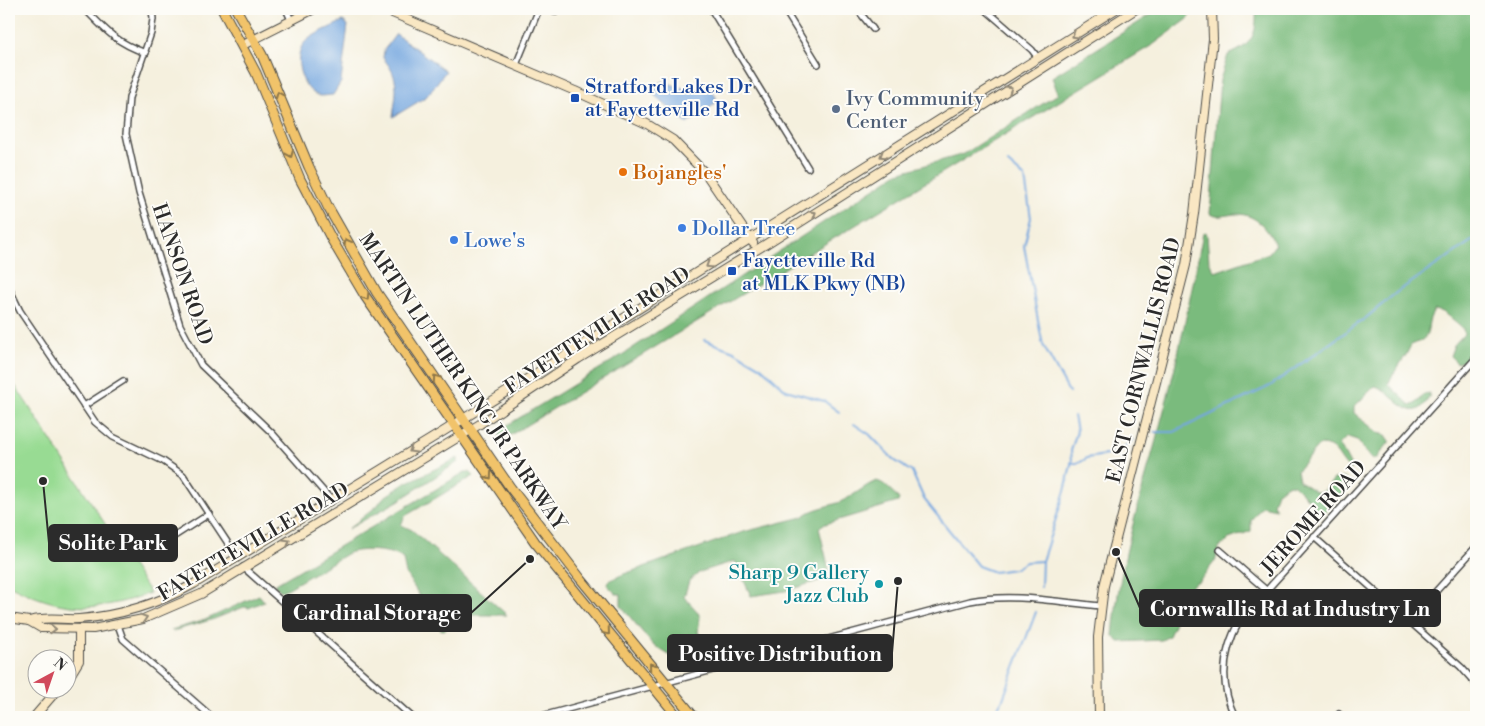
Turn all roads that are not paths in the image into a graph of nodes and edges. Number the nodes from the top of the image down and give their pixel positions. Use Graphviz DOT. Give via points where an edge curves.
graph roads {
  1 [pos="85,9"];
  2 [pos="152,9"];
  3 [pos="222,9"];
  4 [pos="236,9"];
  5 [pos="286,9"];
  6 [pos="314,9"];
  7 [pos="383,9"];
  8 [pos="539,9"];
  9 [pos="548,9"];
  10 [pos="563,9"];
  11 [pos="711,9"];
  12 [pos="784,9"];
  13 [pos="857,9"];
  14 [pos="985,9"];
  15 [pos="1116,9"];
  16 [pos="1136,9"];
  17 [pos="1212,9"];
  18 [pos="291,20"];
  19 [pos="873,29"];
  20 [pos="254,39"];
  21 [pos="243,45"];
  22 [pos="146,53"];
  23 [pos="1038,58"];
  24 [pos="818,64"];
  25 [pos="516,65"];
  26 [pos="808,168"];
  27 [pos="750,239"];
  28 [pos="756,249"];
  29 [pos="9,288"];
  30 [pos="1476,358"];
  31 [pos="122,381"];
  32 [pos="84,406"];
  33 [pos="464,418"];
  34 [pos="454,425"];
  35 [pos="472,430"];
  36 [pos="461,436"];
  37 [pos="332,501"];
  38 [pos="209,514"];
  39 [pos="1314,537"];
  40 [pos="170,539"];
  41 [pos="1476,547"];
  42 [pos="1220,550"];
  43 [pos="237,557"];
  44 [pos="243,567"];
  45 [pos="1266,590"];
  46 [pos="1101,606"];
  47 [pos="9,618"];
  48 [pos="28,621"];
  49 [pos="1409,621"];
  50 [pos="118,625"];
  51 [pos="79,630"];
  52 [pos="78,663"];
  53 [pos="666,683"];
  54 [pos="1476,684"];
  55 [pos="653,687"];
  56 [pos="50,698"];
  57 [pos="34,717"];
  58 [pos="212,717"];
  59 [pos="412,717"];
  60 [pos="538,717"];
  61 [pos="678,717"];
  62 [pos="694,717"];
  63 [pos="1098,717"];
  64 [pos="1235,717"];
  1 -- 22 [label="street" via="113,38"];
  2 -- 22 [label="street, HANSON ROAD"];
  3 -- 21 [label="main road, MARTIN LUTHER KING JR PARKWAY"];
  4 -- 20 [label="main road, MARTIN LUTHER KING JR PARKWAY"];
  5 -- 18 [label="street"];
  6 -- 18 [label="main road"];
  7 -- 25 [label="main road"];
  8 -- 25 [label="street"];
  9 -- 10 [label="street"];
  11 -- 26 [label="street"];
  12 -- 24 [label="street"];
  13 -- 19 [label="street"];
  14 -- 23 [label="street"];
  15 -- 23 [label="main road, FAYETTEVILLE ROAD, one-way"];
  28 -- 16 [label="main road, FAYETTEVILLE ROAD, one-way"];
  17 -- 46 [label="main road, EAST CORNWALLIS ROAD" via="1213,39 1186,265 1107,570"];
  18 -- 20 [label="main road"];
  20 -- 21 [label="main road"];
  33 -- 20 [label="main road, MARTIN LUTHER KING JR PARKWAY, one-way" via="377,293 348,245 309,167"];
  21 -- 34 [label="main road, MARTIN LUTHER KING JR PARKWAY, one-way" via="300,179 332,240 365,296"];
  22 -- 37 [label="street, HANSON ROAD" via="129,98 126,134 139,193 180,325 201,365 272,433"];
  23 -- 27 [label="main road, FAYETTEVILLE ROAD, one-way"];
  25 -- 27 [label="main road" via="647,124 673,140 706,174"];
  27 -- 28 [label="main road"];
  27 -- 33 [label="main road, FAYETTEVILLE ROAD, one-way"];
  28 -- 35 [label="main road, FAYETTEVILLE ROAD" via="578,359"];
  29 -- 32 [label="street" via="20,311"];
  30 -- 39 [label="street, JEROME ROAD"];
  31 -- 32 [label="street"];
  32 -- 38 [label="street" via="103,430 178,470"];
  33 -- 34 [label="main road, FAYETTEVILLE ROAD"];
  33 -- 35 [label="main road, MARTIN LUTHER KING JR PARKWAY"];
  34 -- 36 [label="main road, MARTIN LUTHER KING JR PARKWAY"];
  34 -- 37 [label="main road, FAYETTEVILLE ROAD, one-way"];
  35 -- 36 [label="main road, FAYETTEVILLE ROAD"];
  53 -- 35 [label="main road, MARTIN LUTHER KING JR PARKWAY, one-way" via="566,562"];
  44 -- 36 [label="main road, FAYETTEVILLE ROAD, one-way"];
  36 -- 55 [label="main road, MARTIN LUTHER KING JR PARKWAY, one-way" via="535,542"];
  37 -- 43 [label="main road, FAYETTEVILLE ROAD"];
  38 -- 40 [label="street"];
  38 -- 43 [label="street"];
  39 -- 45 [label="street, JEROME ROAD"];
  39 -- 49 [label="street"];
  41 -- 49 [label="street"];
  42 -- 45 [label="street"];
  43 -- 48 [label="main road, FAYETTEVILLE ROAD" via="182,590 129,610 92,617"];
  50 -- 44 [label="main road, FAYETTEVILLE ROAD, one-way" via="174,607"];
  44 -- 59 [label="street"];
  45 -- 64 [label="street, JEROME ROAD" via="1240,620 1224,660 1225,690"];
  46 -- 53 [label="street" via="1035,598 981,599"];
  46 -- 63 [label="main road, EAST CORNWALLIS ROAD"];
  47 -- 48 [label="main road, FAYETTEVILLE ROAD"];
  48 -- 51 [label="main road, FAYETTEVILLE ROAD, one-way" via="41,628"];
  49 -- 54 [label="street"];
  50 -- 51 [label="main road, FAYETTEVILLE ROAD"];
  50 -- 58 [label="street" via="123,639"];
  51 -- 52 [label="main road"];
  53 -- 55 [label="street"];
  53 -- 62 [label="main road, MARTIN LUTHER KING JR PARKWAY"];
  55 -- 60 [label="street"];
  55 -- 61 [label="main road, MARTIN LUTHER KING JR PARKWAY"];
  56 -- 57 [label="main road"];
}
